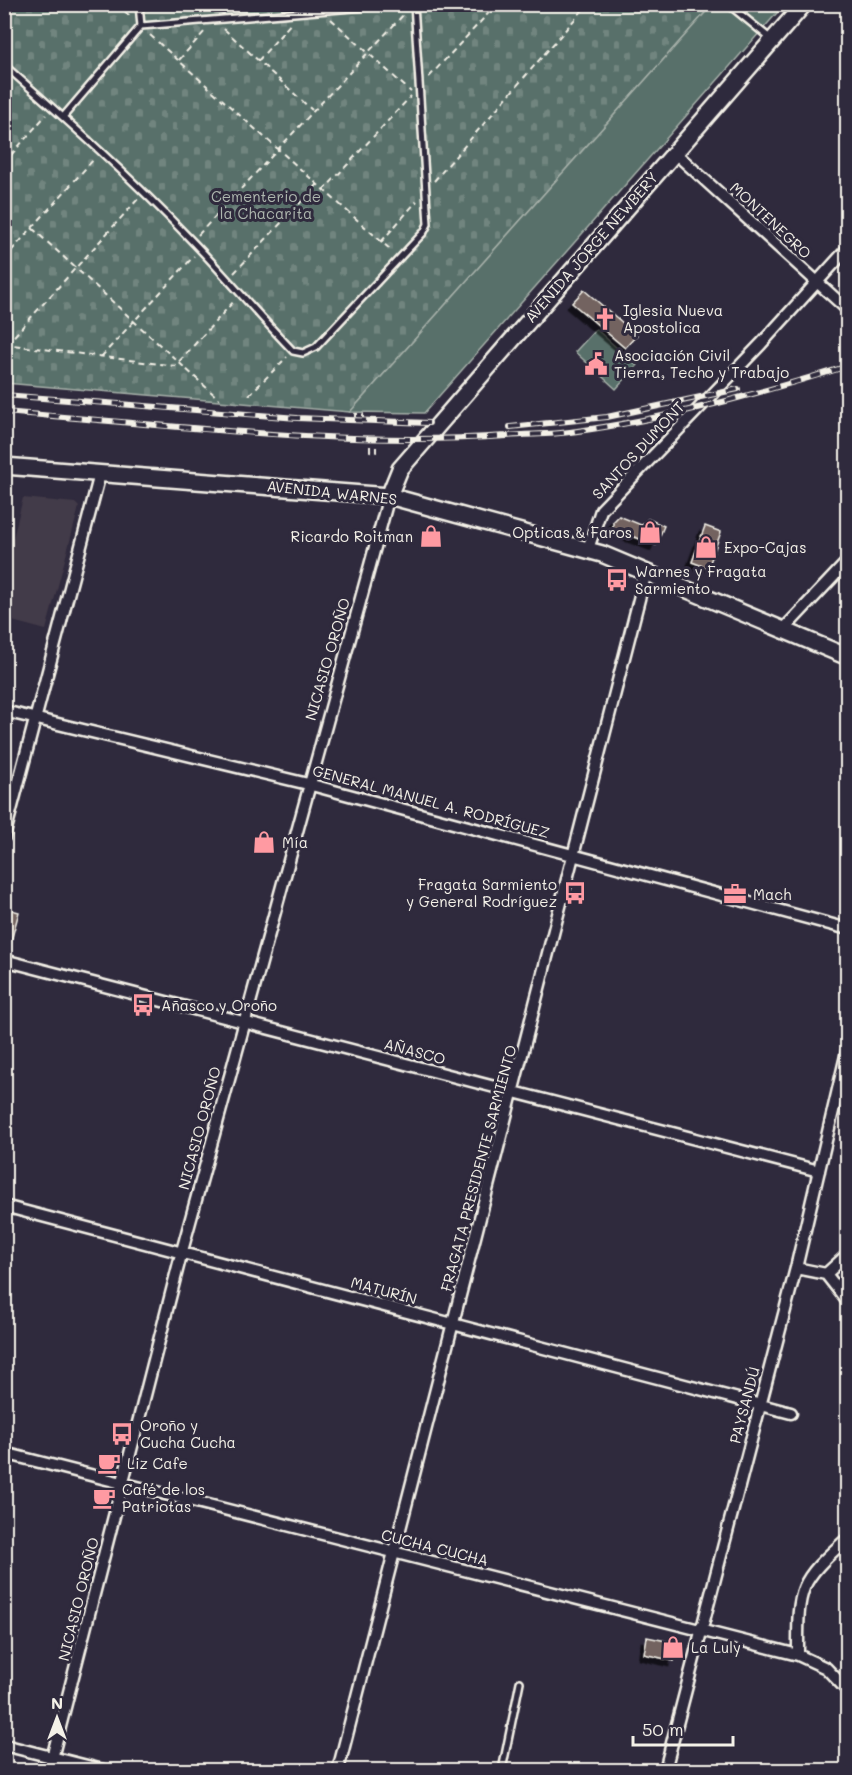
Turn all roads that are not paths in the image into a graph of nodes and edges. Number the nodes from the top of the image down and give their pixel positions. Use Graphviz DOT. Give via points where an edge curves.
graph roads {
  1 [pos="139,4"];
  2 [pos="400,4"];
  3 [pos="414,4"];
  4 [pos="728,4"];
  5 [pos="804,4"];
  6 [pos="141,26"];
  7 [pos="773,40"];
  8 [pos="4,65"];
  9 [pos="63,117"];
  10 [pos="674,152"];
  11 [pos="848,248"];
  12 [pos="816,282"];
  13 [pos="848,310"];
  14 [pos="4,466"];
  15 [pos="100,474"];
  16 [pos="389,496"];
  17 [pos="588,549"];
  18 [pos="848,561"];
  19 [pos="646,572"];
  20 [pos="783,630"];
  21 [pos="848,657"];
  22 [pos="4,711"];
  23 [pos="37,719"];
  24 [pos="308,784"];
  25 [pos="4,837"];
  26 [pos="575,854"];
  27 [pos="848,929"];
  28 [pos="4,960"];
  29 [pos="243,1022"];
  30 [pos="848,1047"];
  31 [pos="514,1092"];
  32 [pos="819,1171"];
  33 [pos="4,1206"];
  34 [pos="182,1251"];
  35 [pos="848,1254"];
  36 [pos="796,1268"];
  37 [pos="825,1274"];
  38 [pos="848,1302"];
  39 [pos="452,1324"];
  40 [pos="760,1405"];
  41 [pos="791,1413"];
  42 [pos="4,1453"];
  43 [pos="122,1485"];
  44 [pos="848,1538"];
  45 [pos="393,1551"];
  46 [pos="700,1631"];
  47 [pos="798,1655"];
  48 [pos="520,1682"];
  49 [pos="848,1691"];
  50 [pos="4,1746"];
  51 [pos="53,1758"];
  52 [pos="50,1770"];
  53 [pos="103,1770"];
  54 [pos="338,1770"];
  55 [pos="501,1770"];
  56 [pos="665,1770"];
  1 -- 6 [label="lane"];
  2 -- 6 [label="lane"];
  3 -- 9 [label="lane" via="428,224 316,347 303,353 293,351 200,249 102,150"];
  4 -- 7 [label="lane"];
  5 -- 7 [label="main road, AVENIDA JORGE NEWBERY"];
  6 -- 9 [label="lane"];
  7 -- 10 [label="main road, AVENIDA JORGE NEWBERY"];
  8 -- 9 [label="lane"];
  10 -- 12 [label="street, MONTENEGRO"];
  10 -- 16 [label="main road, AVENIDA JORGE NEWBERY" via="400,469"];
  11 -- 12 [label="street, SANTOS DUMONT"];
  12 -- 13 [label="street, MONTENEGRO"];
  12 -- 17 [label="street, SANTOS DUMONT" via="601,510"];
  14 -- 15 [label="main road, AVENIDA WARNES"];
  15 -- 16 [label="main road, AVENIDA WARNES"];
  15 -- 23 [label="street"];
  16 -- 17 [label="main road, AVENIDA WARNES"];
  16 -- 24 [label="street, NICASIO OROÑO"];
  17 -- 19 [label="main road, AVENIDA WARNES"];
  18 -- 20 [label="street"];
  19 -- 20 [label="main road, AVENIDA WARNES"];
  19 -- 26 [label="street, FRAGATA PRESIDENTE SARMIENTO"];
  20 -- 21 [label="main road, AVENIDA WARNES"];
  22 -- 23 [label="street, GENERAL MANUEL A. RODRÍGUEZ"];
  23 -- 24 [label="street, GENERAL MANUEL A. RODRÍGUEZ"];
  23 -- 25 [label="street"];
  24 -- 26 [label="street, GENERAL MANUEL A. RODRÍGUEZ"];
  24 -- 29 [label="street, NICASIO OROÑO"];
  26 -- 27 [label="street, GENERAL MANUEL A. RODRÍGUEZ"];
  26 -- 31 [label="street, FRAGATA PRESIDENTE SARMIENTO"];
  28 -- 29 [label="street, AÑASCO"];
  29 -- 31 [label="street, AÑASCO"];
  29 -- 34 [label="street, NICASIO OROÑO"];
  30 -- 32 [label="street, PAYSANDÚ"];
  31 -- 32 [label="street, AÑASCO"];
  31 -- 39 [label="street, FRAGATA PRESIDENTE SARMIENTO"];
  32 -- 36 [label="street, PAYSANDÚ"];
  33 -- 34 [label="street, MATURÍN"];
  34 -- 39 [label="street, MATURÍN"];
  34 -- 43 [label="street, NICASIO OROÑO"];
  35 -- 37 [label="street"];
  36 -- 37 [label="street"];
  36 -- 40 [label="street, PAYSANDÚ"];
  37 -- 38 [label="street"];
  39 -- 40 [label="street, MATURÍN"];
  39 -- 45 [label="street, FRAGATA PRESIDENTE SARMIENTO"];
  40 -- 41 [label="street, MATURÍN"];
  40 -- 46 [label="street, PAYSANDÚ"];
  42 -- 43 [label="street, CUCHA CUCHA"];
  43 -- 45 [label="street, CUCHA CUCHA"];
  43 -- 51 [label="street, NICASIO OROÑO"];
  44 -- 47 [label="street" via="805,1580 799,1608"];
  45 -- 46 [label="street, CUCHA CUCHA"];
  45 -- 54 [label="street, FRAGATA PRESIDENTE SARMIENTO"];
  46 -- 47 [label="street, CUCHA CUCHA"];
  46 -- 56 [label="street, PAYSANDÚ"];
  47 -- 49 [label="street, CUCHA CUCHA" via="825,1668"];
  48 -- 55 [label="lane"];
  50 -- 51 [label="street"];
  51 -- 52 [label="street, NICASIO OROÑO"];
  51 -- 53 [label="street"];
}
